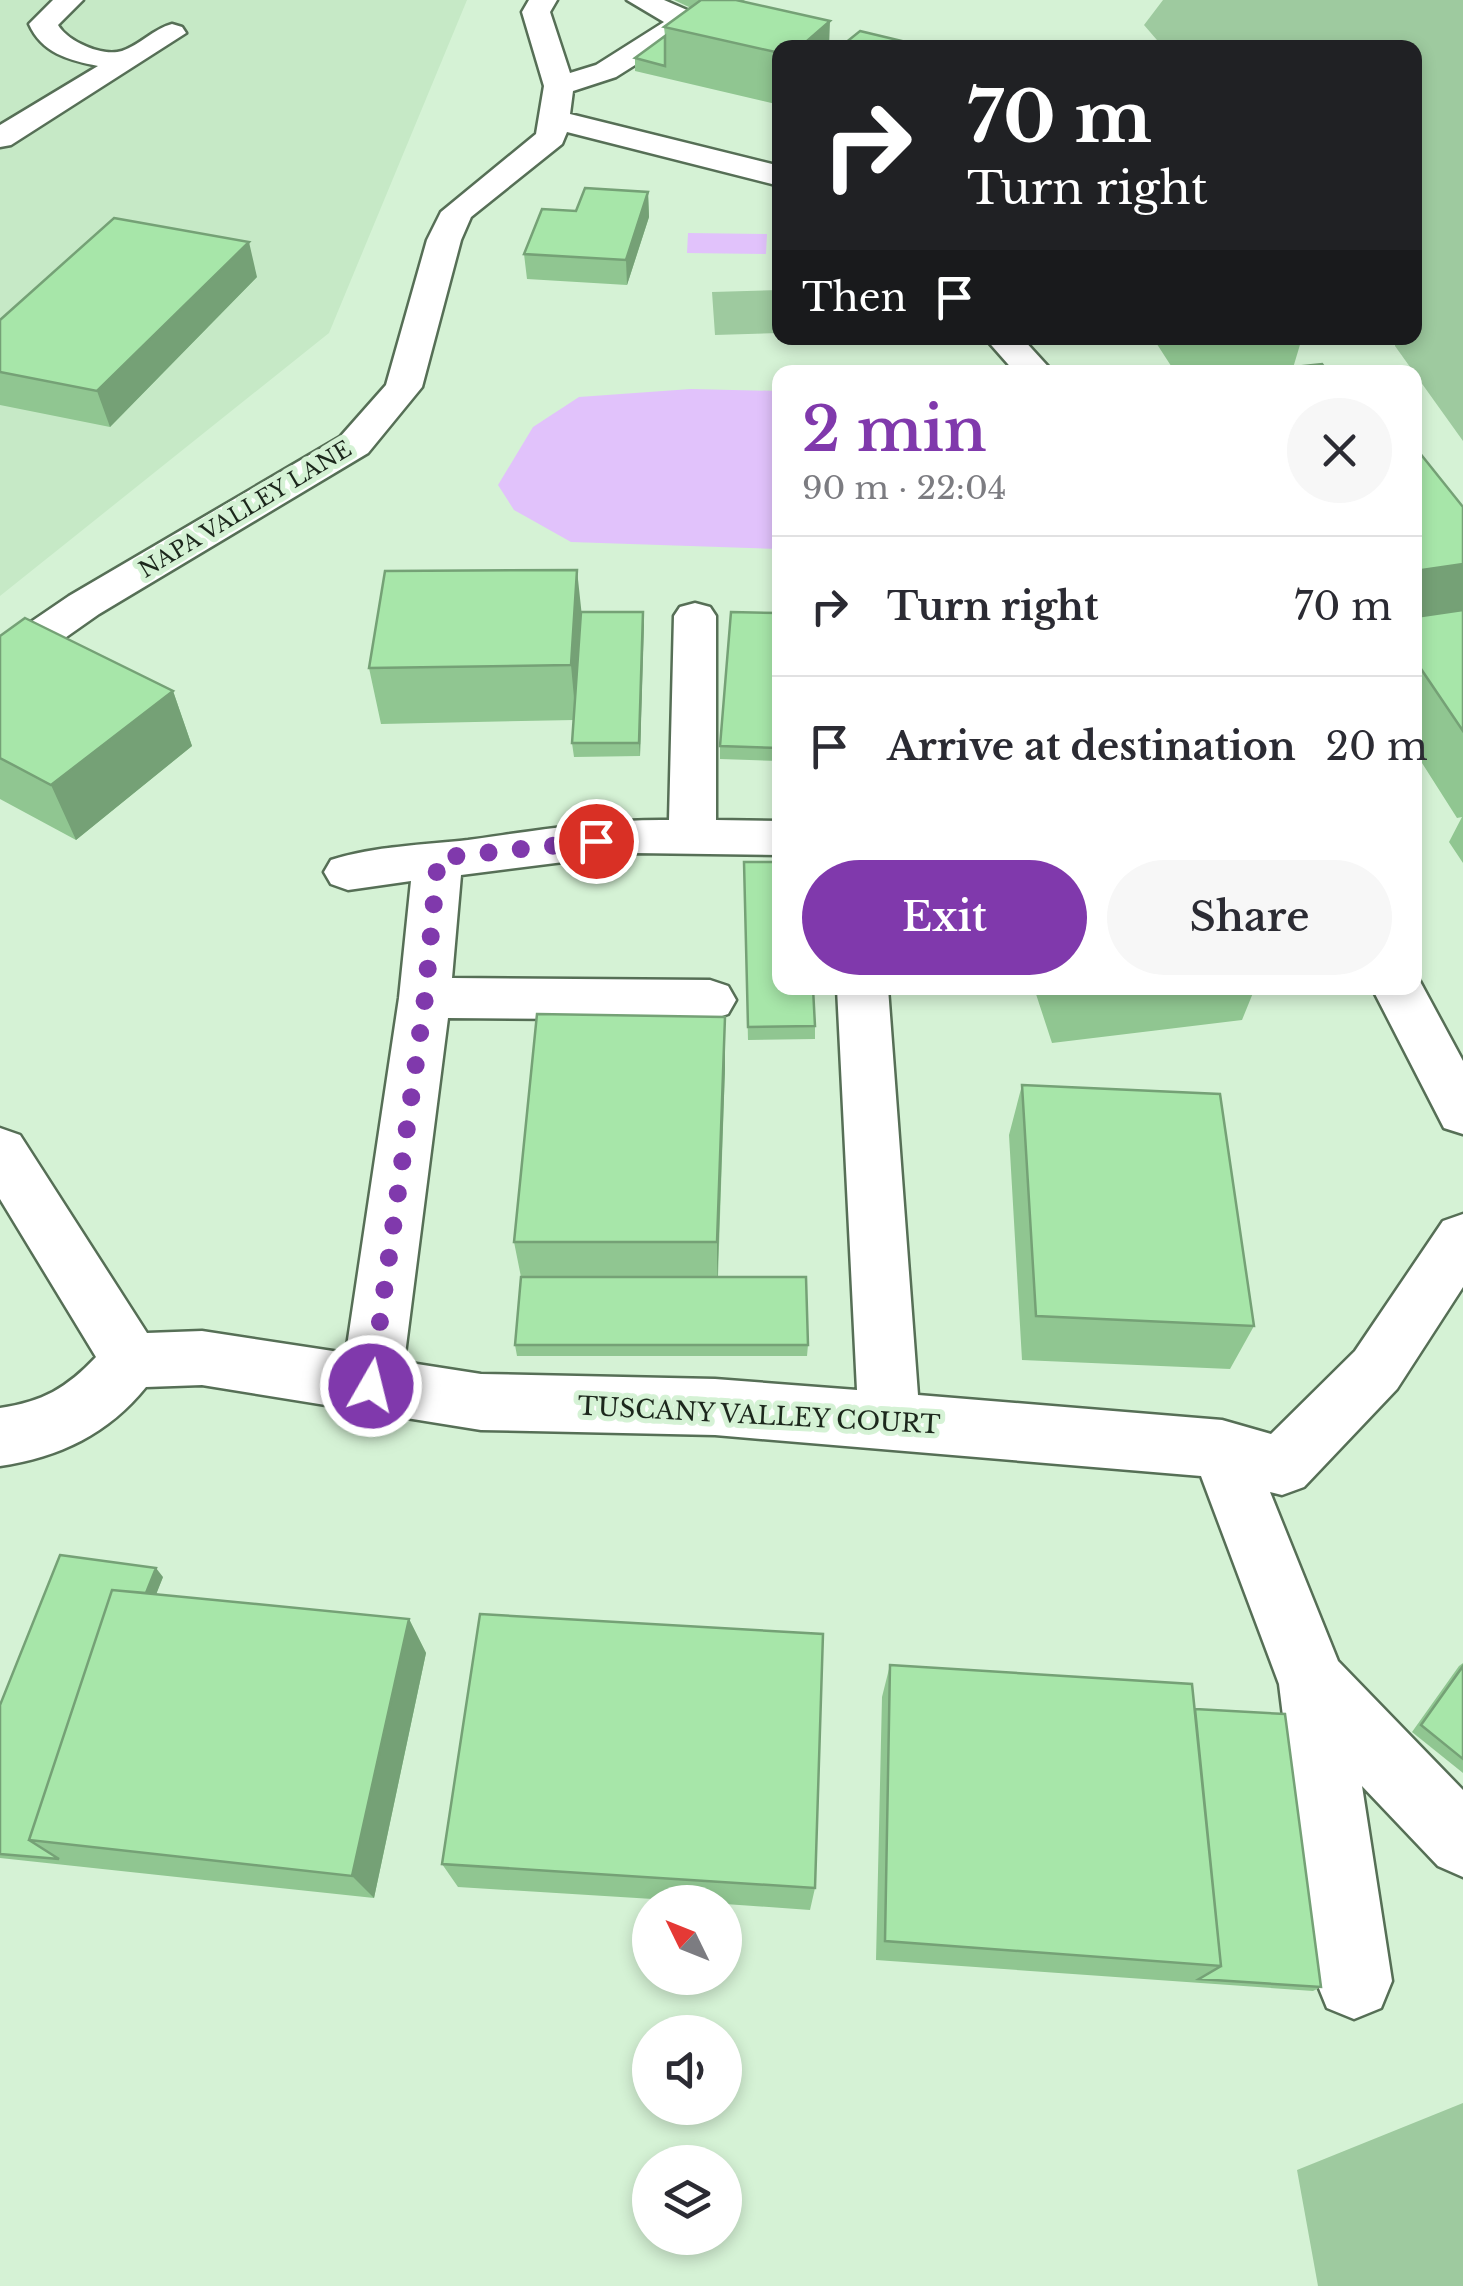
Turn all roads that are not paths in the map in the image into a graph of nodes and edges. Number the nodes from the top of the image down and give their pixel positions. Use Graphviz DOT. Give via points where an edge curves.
graph roads {
  1 [pos="69,0"];
  2 [pos="544,0"];
  3 [pos="641,0"];
  4 [pos="172,33"];
  5 [pos="125,62"];
  6 [pos="557,102"];
  7 [pos="0,138"];
  8 [pos="772,173"];
  9 [pos="1010,345"];
  10 [pos="1028,365"];
  11 [pos="695,616"];
  12 [pos="0,663"];
  13 [pos="692,838"];
  14 [pos="772,838"];
  15 [pos="438,858"];
  16 [pos="348,872"];
  17 [pos="862,995"];
  18 [pos="1402,995"];
  19 [pos="425,998"];
  20 [pos="710,1000"];
  21 [pos="1463,1112"];
  22 [pos="0,1151"];
  23 [pos="1463,1238"];
  24 [pos="131,1360"];
  25 [pos="371,1386"];
  26 [pos="888,1422"];
  27 [pos="0,1438"];
  28 [pos="1222,1449"];
  29 [pos="1314,1684"];
  30 [pos="1463,1841"];
  31 [pos="1354,1981"];
  1 -- 5 [label="street" via="43,24 54,42"];
  2 -- 6 [label="street" via="536,12"];
  3 -- 6 [label="street" via="676,16 679,25"];
  4 -- 5 [label="street"];
  5 -- 7 [label="street"];
  6 -- 8 [label="street"];
  6 -- 12 [label="street, NAPA VALLEY LANE" via="550,138 457,212 404,388 370,430 354,446"];
  9 -- 10 [label="street"];
  11 -- 13 [label="street"];
  13 -- 14 [label="street"];
  13 -- 15 [label="street" via="635,836"];
  15 -- 16 [label="street"];
  15 -- 19 [label="street"];
  17 -- 26 [label="street"];
  18 -- 21 [label="street"];
  19 -- 20 [label="street"];
  19 -- 25 [label="street"];
  22 -- 24 [label="street"];
  23 -- 28 [label="street, TUSCANY VALLEY COURT" via="1376,1370 1282,1466"];
  24 -- 25 [label="street, TUSCANY VALLEY COURT" via="202,1358"];
  24 -- 27 [label="street" via="99,1400 39,1433"];
  25 -- 26 [label="street, TUSCANY VALLEY COURT" via="482,1402 715,1408"];
  26 -- 28 [label="street, TUSCANY VALLEY COURT"];
  28 -- 29 [label="street"];
  29 -- 30 [label="street"];
  29 -- 31 [label="street"];
}
